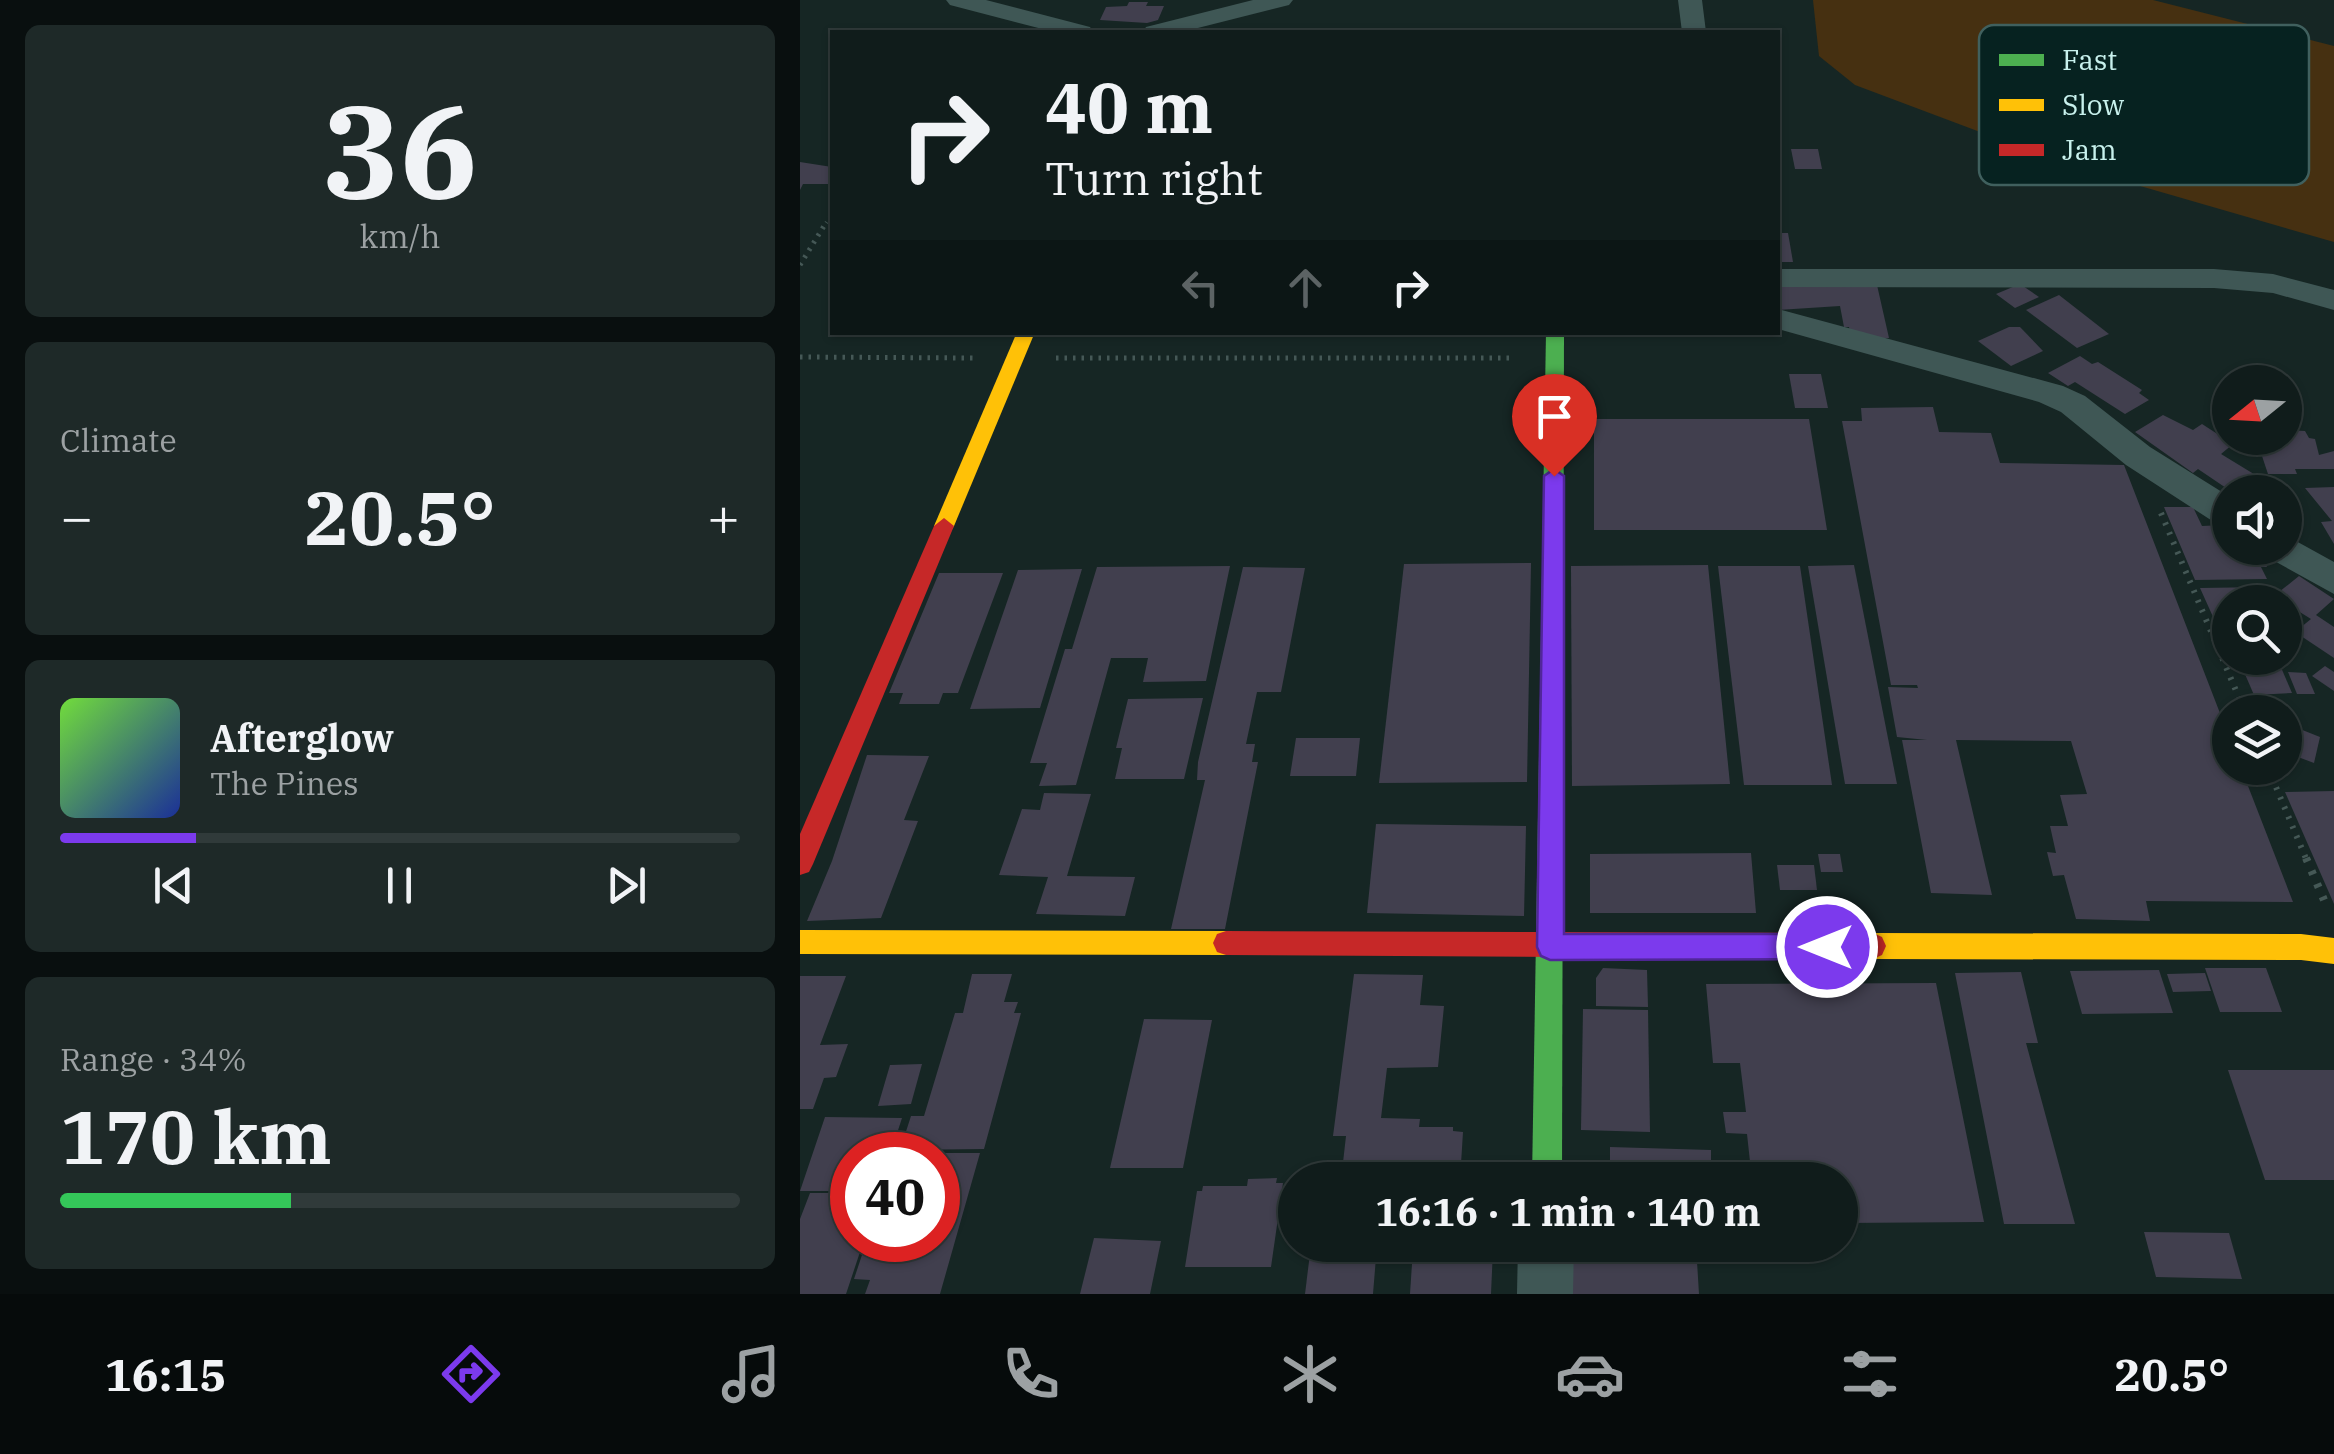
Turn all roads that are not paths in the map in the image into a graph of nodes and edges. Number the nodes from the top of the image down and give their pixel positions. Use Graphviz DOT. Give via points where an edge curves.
graph roads {
  1 [pos="958,0"];
  2 [pos="1088,0"];
  3 [pos="1281,0"];
  4 [pos="1690,0"];
  5 [pos="1071,30"];
  6 [pos="1080,30"];
  7 [pos="1163,30"];
  8 [pos="1694,30"];
  9 [pos="1780,278"];
  10 [pos="2334,300"];
  11 [pos="1780,320"];
  12 [pos="1025,335"];
  13 [pos="1555,335"];
  14 [pos="2212,503"];
  15 [pos="2302,560"];
  16 [pos="2334,580"];
  17 [pos="800,864"];
  18 [pos="800,942"];
  19 [pos="1550,947"];
  20 [pos="2334,951"];
  21 [pos="1547,1162"];
  22 [pos="1546,1262"];
  23 [pos="1545,1294"];
  1 -- 5 [label="street"];
  2 -- 6 [label="street"];
  3 -- 7 [label="street"];
  4 -- 8 [label="street"];
  9 -- 10 [label="street" via="2227,276"];
  11 -- 14 [label="street" via="2030,385 2072,404"];
  12 -- 17 [label="street"];
  13 -- 19 [label="street"];
  15 -- 16 [label="street"];
  18 -- 19 [label="street"];
  19 -- 20 [label="street"];
  19 -- 21 [label="street"];
  22 -- 23 [label="street"];
}
